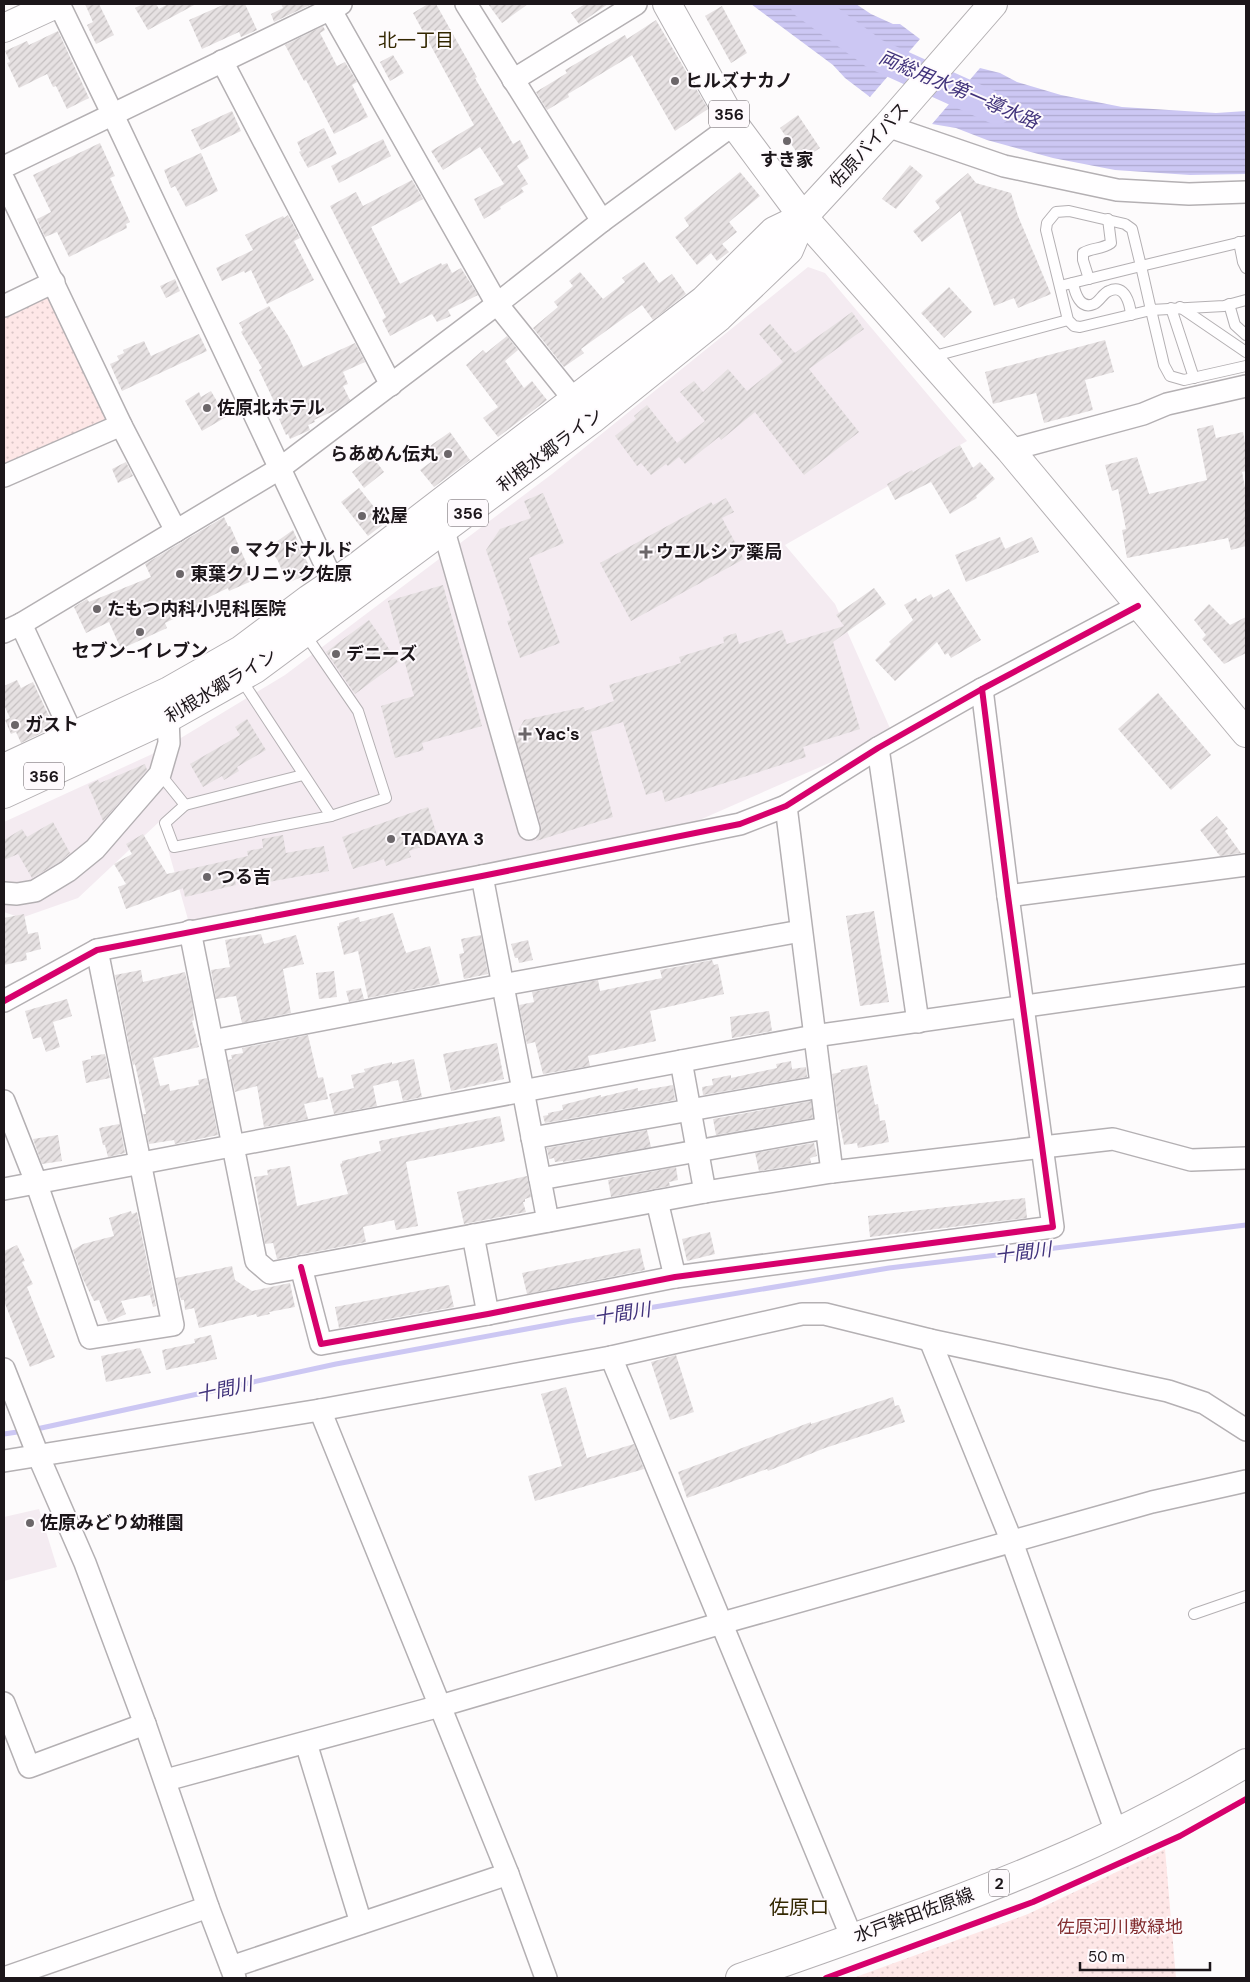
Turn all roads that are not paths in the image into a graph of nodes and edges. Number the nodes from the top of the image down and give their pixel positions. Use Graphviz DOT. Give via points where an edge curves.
graph roads {
  1 [pos="57,4"];
  2 [pos="466,4"];
  3 [pos="636,4"];
  4 [pos="667,4"];
  5 [pos="993,4"];
  6 [pos="336,6"];
  7 [pos="4,28"];
  8 [pos="222,61"];
  9 [pos="513,80"];
  10 [pos="113,115"];
  11 [pos="890,122"];
  12 [pos="734,124"];
  13 [pos="4,167"];
  14 [pos="4,180"];
  15 [pos="1246,192"];
  16 [pos="803,217"];
  17 [pos="1108,219"];
  18 [pos="602,221"];
  19 [pos="1243,241"];
  20 [pos="1141,266"];
  21 [pos="1246,268"];
  22 [pos="1089,279"];
  23 [pos="54,282"];
  24 [pos="1073,283"];
  25 [pos="1060,286"];
  26 [pos="1246,300"];
  27 [pos="497,304"];
  28 [pos="1229,304"];
  29 [pos="4,306"];
  30 [pos="1175,308"];
  31 [pos="1151,310"];
  32 [pos="1130,315"];
  33 [pos="1068,320"];
  34 [pos="1246,335"];
  35 [pos="1246,352"];
  36 [pos="927,358"];
  37 [pos="1246,366"];
  38 [pos="1194,378"];
  39 [pos="391,385"];
  40 [pos="1246,386"];
  41 [pos="583,410"];
  42 [pos="121,426"];
  43 [pos="1010,450"];
  44 [pos="279,469"];
  45 [pos="4,476"];
  46 [pos="176,531"];
  47 [pos="444,531"];
  48 [pos="338,593"];
  49 [pos="1138,606"];
  50 [pos="12,628"];
  51 [pos="305,633"];
  52 [pos="241,678"];
  53 [pos="982,689"];
  54 [pos="168,718"];
  55 [pos="1246,733"];
  56 [pos="79,748"];
  57 [pos="878,748"];
  58 [pos="4,768"];
  59 [pos="160,774"];
  60 [pos="303,774"];
  61 [pos="4,794"];
  62 [pos="185,805"];
  63 [pos="786,806"];
  64 [pos="331,816"];
  65 [pos="529,829"];
  66 [pos="1246,865"];
  67 [pos="482,876"];
  68 [pos="4,892"];
  69 [pos="1008,896"];
  70 [pos="190,931"];
  71 [pos="801,931"];
  72 [pos="97,950"];
  73 [pos="1246,975"];
  74 [pos="502,985"];
  75 [pos="4,1001"];
  76 [pos="1023,1008"];
  77 [pos="918,1022"];
  78 [pos="814,1036"];
  79 [pos="212,1041"];
  80 [pos="681,1061"];
  81 [pos="820,1087"];
  82 [pos="523,1091"];
  83 [pos="4,1101"];
  84 [pos="691,1110"];
  85 [pos="826,1128"];
  86 [pos="532,1138"];
  87 [pos="233,1145"];
  88 [pos="1043,1147"];
  89 [pos="698,1151"];
  90 [pos="1246,1158"];
  91 [pos="141,1163"];
  92 [pos="832,1172"];
  93 [pos="540,1179"];
  94 [pos="36,1182"];
  95 [pos="4,1189"];
  96 [pos="705,1192"];
  97 [pos="657,1201"];
  98 [pos="548,1221"];
  99 [pos="473,1235"];
  100 [pos="301,1267"];
  101 [pos="675,1277"];
  102 [pos="488,1314"];
  103 [pos="930,1340"];
  104 [pos="611,1357"];
  105 [pos="4,1369"];
  106 [pos="11,1396"];
  107 [pos="320,1410"];
  108 [pos="1246,1430"];
  109 [pos="38,1455"];
  110 [pos="4,1461"];
  111 [pos="1246,1482"];
  112 [pos="1012,1542"];
  113 [pos="1246,1596"];
  114 [pos="1194,1614"];
  115 [pos="722,1623"];
  116 [pos="4,1703"];
  117 [pos="440,1706"];
  118 [pos="145,1724"];
  119 [pos="306,1743"];
  120 [pos="1246,1763"];
  121 [pos="166,1780"];
  122 [pos="1116,1832"];
  123 [pos="508,1874"];
  124 [pos="208,1907"];
  125 [pos="361,1923"];
  126 [pos="852,1938"];
  127 [pos="233,1973"];
  128 [pos="4,1978"];
  129 [pos="546,1978"];
  130 [pos="740,1978"];
  1 -- 7 [label="main road"];
  1 -- 10 [label="street"];
  2 -- 9 [label="street"];
  3 -- 9 [label="street"];
  4 -- 12 [label="main road, 356"];
  5 -- 11 [label="main road, 佐原バイパス / 356"];
  6 -- 8 [label="street"];
  6 -- 27 [label="street"];
  8 -- 10 [label="street"];
  8 -- 39 [label="street"];
  9 -- 18 [label="street"];
  10 -- 13 [label="street"];
  10 -- 44 [label="street"];
  11 -- 15 [label="street" via="1004,166 1117,190 1189,194"];
  11 -- 16 [label="main road, 佐原バイパス / 356"];
  12 -- 16 [label="main road, 356"];
  12 -- 18 [label="street"];
  14 -- 23 [label="street"];
  16 -- 36 [label="main road"];
  16 -- 41 [label="main road, 利根水郷ライン / 356" via="788,250 719,317"];
  17 -- 20 [label="lane" via="1132,229"];
  17 -- 22 [label="lane" via="1111,243 1083,253"];
  17 -- 25 [label="lane" via="1069,210 1056,212 1047,223"];
  18 -- 27 [label="street"];
  19 -- 20 [label="lane"];
  19 -- 21 [label="lane"];
  20 -- 22 [label="lane"];
  20 -- 31 [label="lane"];
  22 -- 24 [label="lane"];
  23 -- 29 [label="street"];
  23 -- 42 [label="street"];
  24 -- 25 [label="lane"];
  24 -- 32 [label="lane" via="1079,301 1086,304 1094,304 1109,290 1117,289 1130,302"];
  25 -- 33 [label="lane"];
  26 -- 28 [label="lane"];
  27 -- 39 [label="street"];
  27 -- 41 [label="street"];
  28 -- 30 [label="lane"];
  28 -- 34 [label="lane" via="1236,325"];
  30 -- 31 [label="lane"];
  30 -- 35 [label="lane"];
  30 -- 38 [label="lane"];
  31 -- 32 [label="lane"];
  31 -- 38 [label="lane" via="1164,365 1170,376 1184,380"];
  32 -- 33 [label="lane" via="1080,327"];
  33 -- 36 [label="lane"];
  36 -- 43 [label="main road"];
  37 -- 38 [label="lane"];
  39 -- 44 [label="street"];
  40 -- 43 [label="street" via="1167,404 1143,414"];
  41 -- 47 [label="main road, 利根水郷ライン / 356"];
  41 -- 48 [label="main road, 利根水郷ライン / 356" via="358,566"];
  42 -- 45 [label="street"];
  42 -- 46 [label="street"];
  43 -- 49 [label="main road"];
  44 -- 46 [label="street"];
  44 -- 48 [label="street"];
  46 -- 50 [label="street"];
  47 -- 48 [label="main road, 利根水郷ライン / 356"];
  47 -- 65 [label="street"];
  48 -- 51 [label="main road, 利根水郷ライン / 356"];
  48 -- 56 [label="main road, 利根水郷ライン / 356" via="169,691"];
  49 -- 53 [label="street"];
  49 -- 55 [label="main road"];
  50 -- 56 [label="street"];
  51 -- 52 [label="main road, 利根水郷ライン / 356"];
  51 -- 64 [label="lane" via="358,711 386,798"];
  52 -- 54 [label="main road, 利根水郷ライン / 356"];
  52 -- 60 [label="lane"];
  53 -- 57 [label="street"];
  53 -- 69 [label="street"];
  54 -- 56 [label="main road, 利根水郷ライン / 356"];
  54 -- 59 [label="street" via="169,743"];
  56 -- 58 [label="main road, 利根水郷ライン / 356"];
  56 -- 61 [label="main road, 利根水郷ライン / 356"];
  57 -- 63 [label="street"];
  57 -- 77 [label="street"];
  59 -- 62 [label="lane"];
  59 -- 68 [label="street" via="85,859 68,872 36,891"];
  60 -- 62 [label="lane"];
  60 -- 64 [label="lane"];
  62 -- 64 [label="lane" via="165,823 174,846"];
  63 -- 67 [label="street" via="740,824"];
  63 -- 71 [label="street"];
  66 -- 69 [label="street"];
  67 -- 70 [label="street"];
  67 -- 74 [label="street"];
  69 -- 76 [label="street"];
  70 -- 72 [label="street"];
  70 -- 79 [label="street"];
  71 -- 74 [label="street"];
  71 -- 78 [label="street"];
  72 -- 75 [label="street"];
  72 -- 91 [label="street"];
  73 -- 76 [label="street"];
  74 -- 79 [label="street"];
  74 -- 82 [label="street"];
  76 -- 77 [label="street"];
  76 -- 88 [label="street"];
  77 -- 78 [label="street"];
  78 -- 80 [label="street"];
  78 -- 81 [label="street"];
  79 -- 87 [label="street"];
  80 -- 82 [label="street"];
  80 -- 84 [label="street"];
  81 -- 84 [label="street"];
  81 -- 85 [label="street"];
  82 -- 86 [label="street"];
  82 -- 87 [label="street"];
  83 -- 94 [label="street"];
  84 -- 86 [label="street"];
  84 -- 89 [label="street"];
  85 -- 89 [label="street"];
  85 -- 92 [label="street"];
  86 -- 93 [label="street"];
  87 -- 91 [label="street"];
  87 -- 100 [label="street" via="256,1261 270,1273"];
  88 -- 90 [label="street" via="1113,1138 1191,1160"];
  88 -- 92 [label="street"];
  88 -- 101 [label="street" via="1053,1227"];
  89 -- 93 [label="street"];
  89 -- 96 [label="street"];
  91 -- 94 [label="street"];
  91 -- 94 [label="street" via="173,1325 90,1338"];
  92 -- 96 [label="street"];
  93 -- 98 [label="street"];
  94 -- 95 [label="street"];
  96 -- 97 [label="street"];
  97 -- 98 [label="street"];
  97 -- 101 [label="street"];
  98 -- 99 [label="street"];
  99 -- 100 [label="street"];
  99 -- 102 [label="street"];
  100 -- 102 [label="street" via="321,1344"];
  101 -- 102 [label="street"];
  103 -- 104 [label="street" via="825,1314 802,1314"];
  103 -- 108 [label="street" via="1168,1391 1204,1402"];
  103 -- 112 [label="street"];
  104 -- 107 [label="street"];
  104 -- 115 [label="street"];
  105 -- 106 [label="street"];
  106 -- 109 [label="street"];
  107 -- 109 [label="street"];
  107 -- 117 [label="street"];
  109 -- 110 [label="street"];
  109 -- 118 [label="street" via="85,1564"];
  111 -- 112 [label="street" via="1152,1502"];
  112 -- 115 [label="street"];
  112 -- 122 [label="street"];
  113 -- 114 [label="lane"];
  115 -- 117 [label="street"];
  115 -- 126 [label="street"];
  116 -- 118 [label="street" via="29,1767"];
  117 -- 119 [label="street"];
  117 -- 123 [label="street"];
  118 -- 121 [label="street"];
  119 -- 121 [label="street"];
  119 -- 125 [label="street"];
  120 -- 122 [label="main road, 水戸鉾田佐原線 / 2"];
  121 -- 124 [label="street"];
  122 -- 126 [label="main road, 水戸鉾田佐原線 / 2" via="1025,1873"];
  123 -- 125 [label="street"];
  123 -- 129 [label="street"];
  124 -- 127 [label="street"];
  124 -- 128 [label="street"];
  125 -- 127 [label="street"];
  126 -- 130 [label="main road, 水戸鉾田佐原線 / 2"];
}
